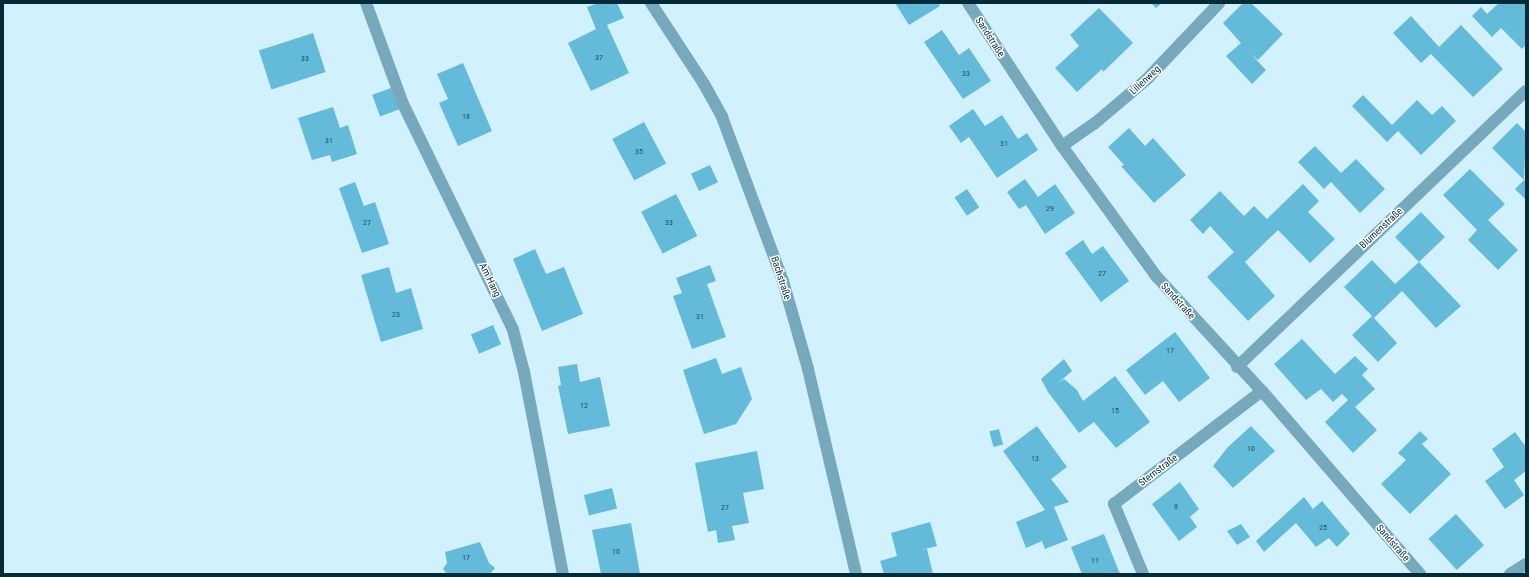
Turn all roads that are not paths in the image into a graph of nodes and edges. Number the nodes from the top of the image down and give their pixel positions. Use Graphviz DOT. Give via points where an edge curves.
graph roads {
  1 [pos="366,3"];
  2 [pos="652,3"];
  3 [pos="968,3"];
  4 [pos="1219,3"];
  5 [pos="1526,91"];
  6 [pos="1062,146"];
  7 [pos="1238,367"];
  8 [pos="1262,390"];
  9 [pos="1526,564"];
  10 [pos="563,574"];
  11 [pos="856,574"];
  12 [pos="1142,574"];
  13 [pos="1420,574"];
  14 [pos="1510,574"];
  1 -- 10 [label="street, Am Hang" via="403,104 513,330 524,372"];
  2 -- 11 [label="street, Bachstraße" via="722,117 783,281 808,370"];
  3 -- 6 [label="street, Sandstraße"];
  4 -- 6 [label="street, Lilienweg" via="1147,79 1094,124"];
  5 -- 7 [label="street, Blumenstraße"];
  6 -- 7 [label="street, Sandstraße" via="1157,277"];
  7 -- 8 [label="street, Sandstraße"];
  8 -- 12 [label="street, Sternstraße" via="1114,504"];
  8 -- 13 [label="street, Sandstraße"];
  9 -- 14 [label="street"];
}
